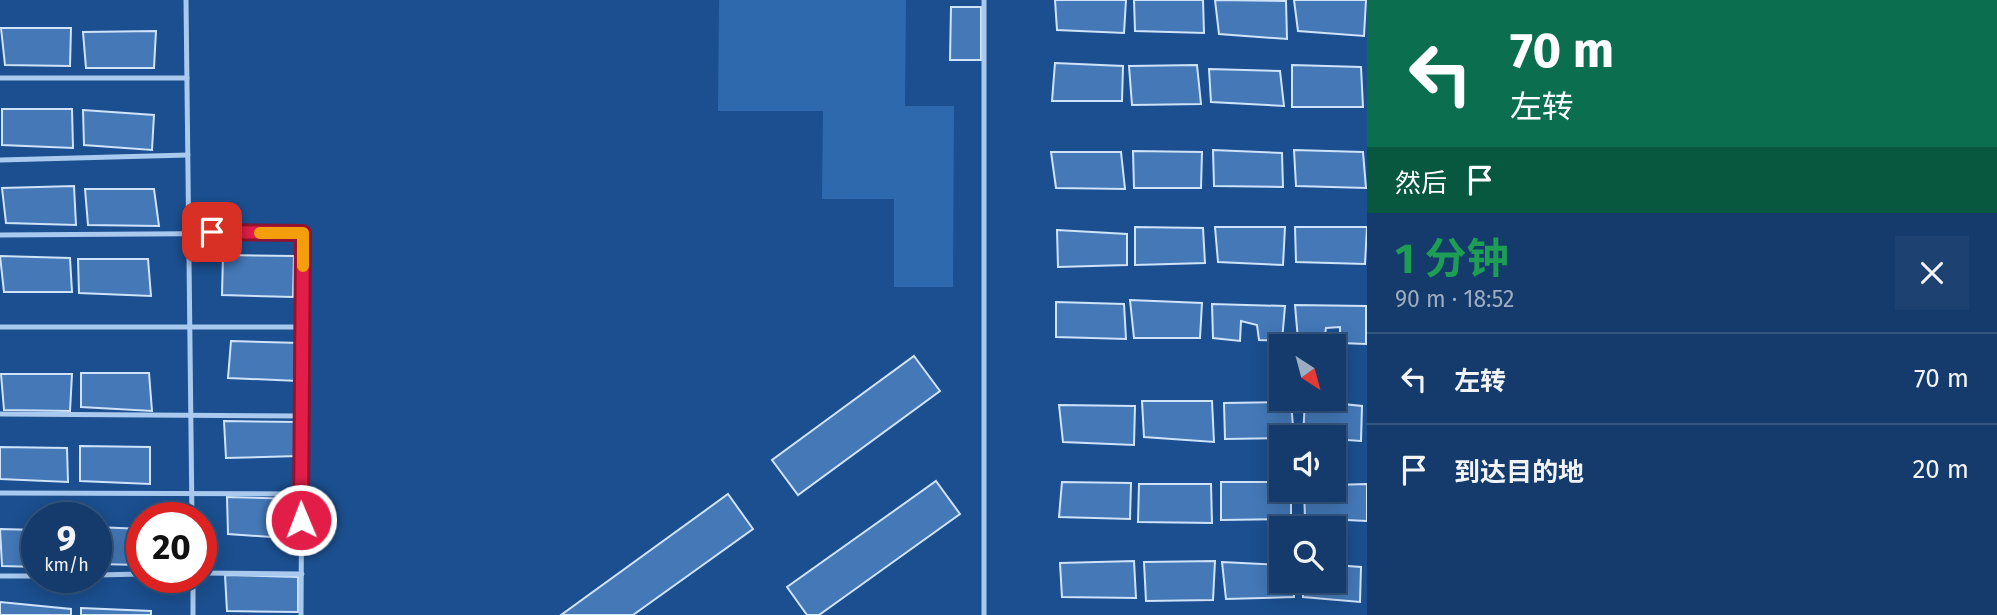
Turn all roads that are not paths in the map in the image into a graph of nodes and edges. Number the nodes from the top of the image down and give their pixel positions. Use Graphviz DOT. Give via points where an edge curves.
graph roads {
  1 [pos="186,0"];
  2 [pos="984,0"];
  3 [pos="0,78"];
  4 [pos="187,78"];
  5 [pos="188,155"];
  6 [pos="0,160"];
  7 [pos="189,232"];
  8 [pos="0,235"];
  9 [pos="190,325"];
  10 [pos="0,327"];
  11 [pos="304,327"];
  12 [pos="191,413"];
  13 [pos="0,414"];
  14 [pos="302,416"];
  15 [pos="192,492"];
  16 [pos="0,493"];
  17 [pos="301,494"];
  18 [pos="192,502"];
  19 [pos="217,573"];
  20 [pos="302,574"];
  21 [pos="0,576"];
  22 [pos="21,576"];
  23 [pos="193,593"];
  24 [pos="193,615"];
  25 [pos="301,615"];
  26 [pos="984,615"];
  1 -- 4 [label="lane"];
  2 -- 26 [label="lane"];
  3 -- 4 [label="lane"];
  4 -- 5 [label="lane"];
  5 -- 6 [label="lane"];
  5 -- 7 [label="lane"];
  7 -- 8 [label="lane"];
  7 -- 9 [label="lane"];
  7 -- 11 [label="lane" via="303,233"];
  9 -- 10 [label="lane"];
  9 -- 11 [label="lane"];
  9 -- 12 [label="lane"];
  11 -- 14 [label="lane"];
  12 -- 13 [label="lane"];
  12 -- 14 [label="lane"];
  12 -- 15 [label="lane"];
  14 -- 17 [label="lane"];
  15 -- 16 [label="lane"];
  15 -- 17 [label="lane"];
  15 -- 18 [label="lane"];
  17 -- 20 [label="lane"];
  19 -- 20 [label="lane"];
  20 -- 25 [label="lane"];
  21 -- 22 [label="lane"];
  23 -- 24 [label="lane"];
}
